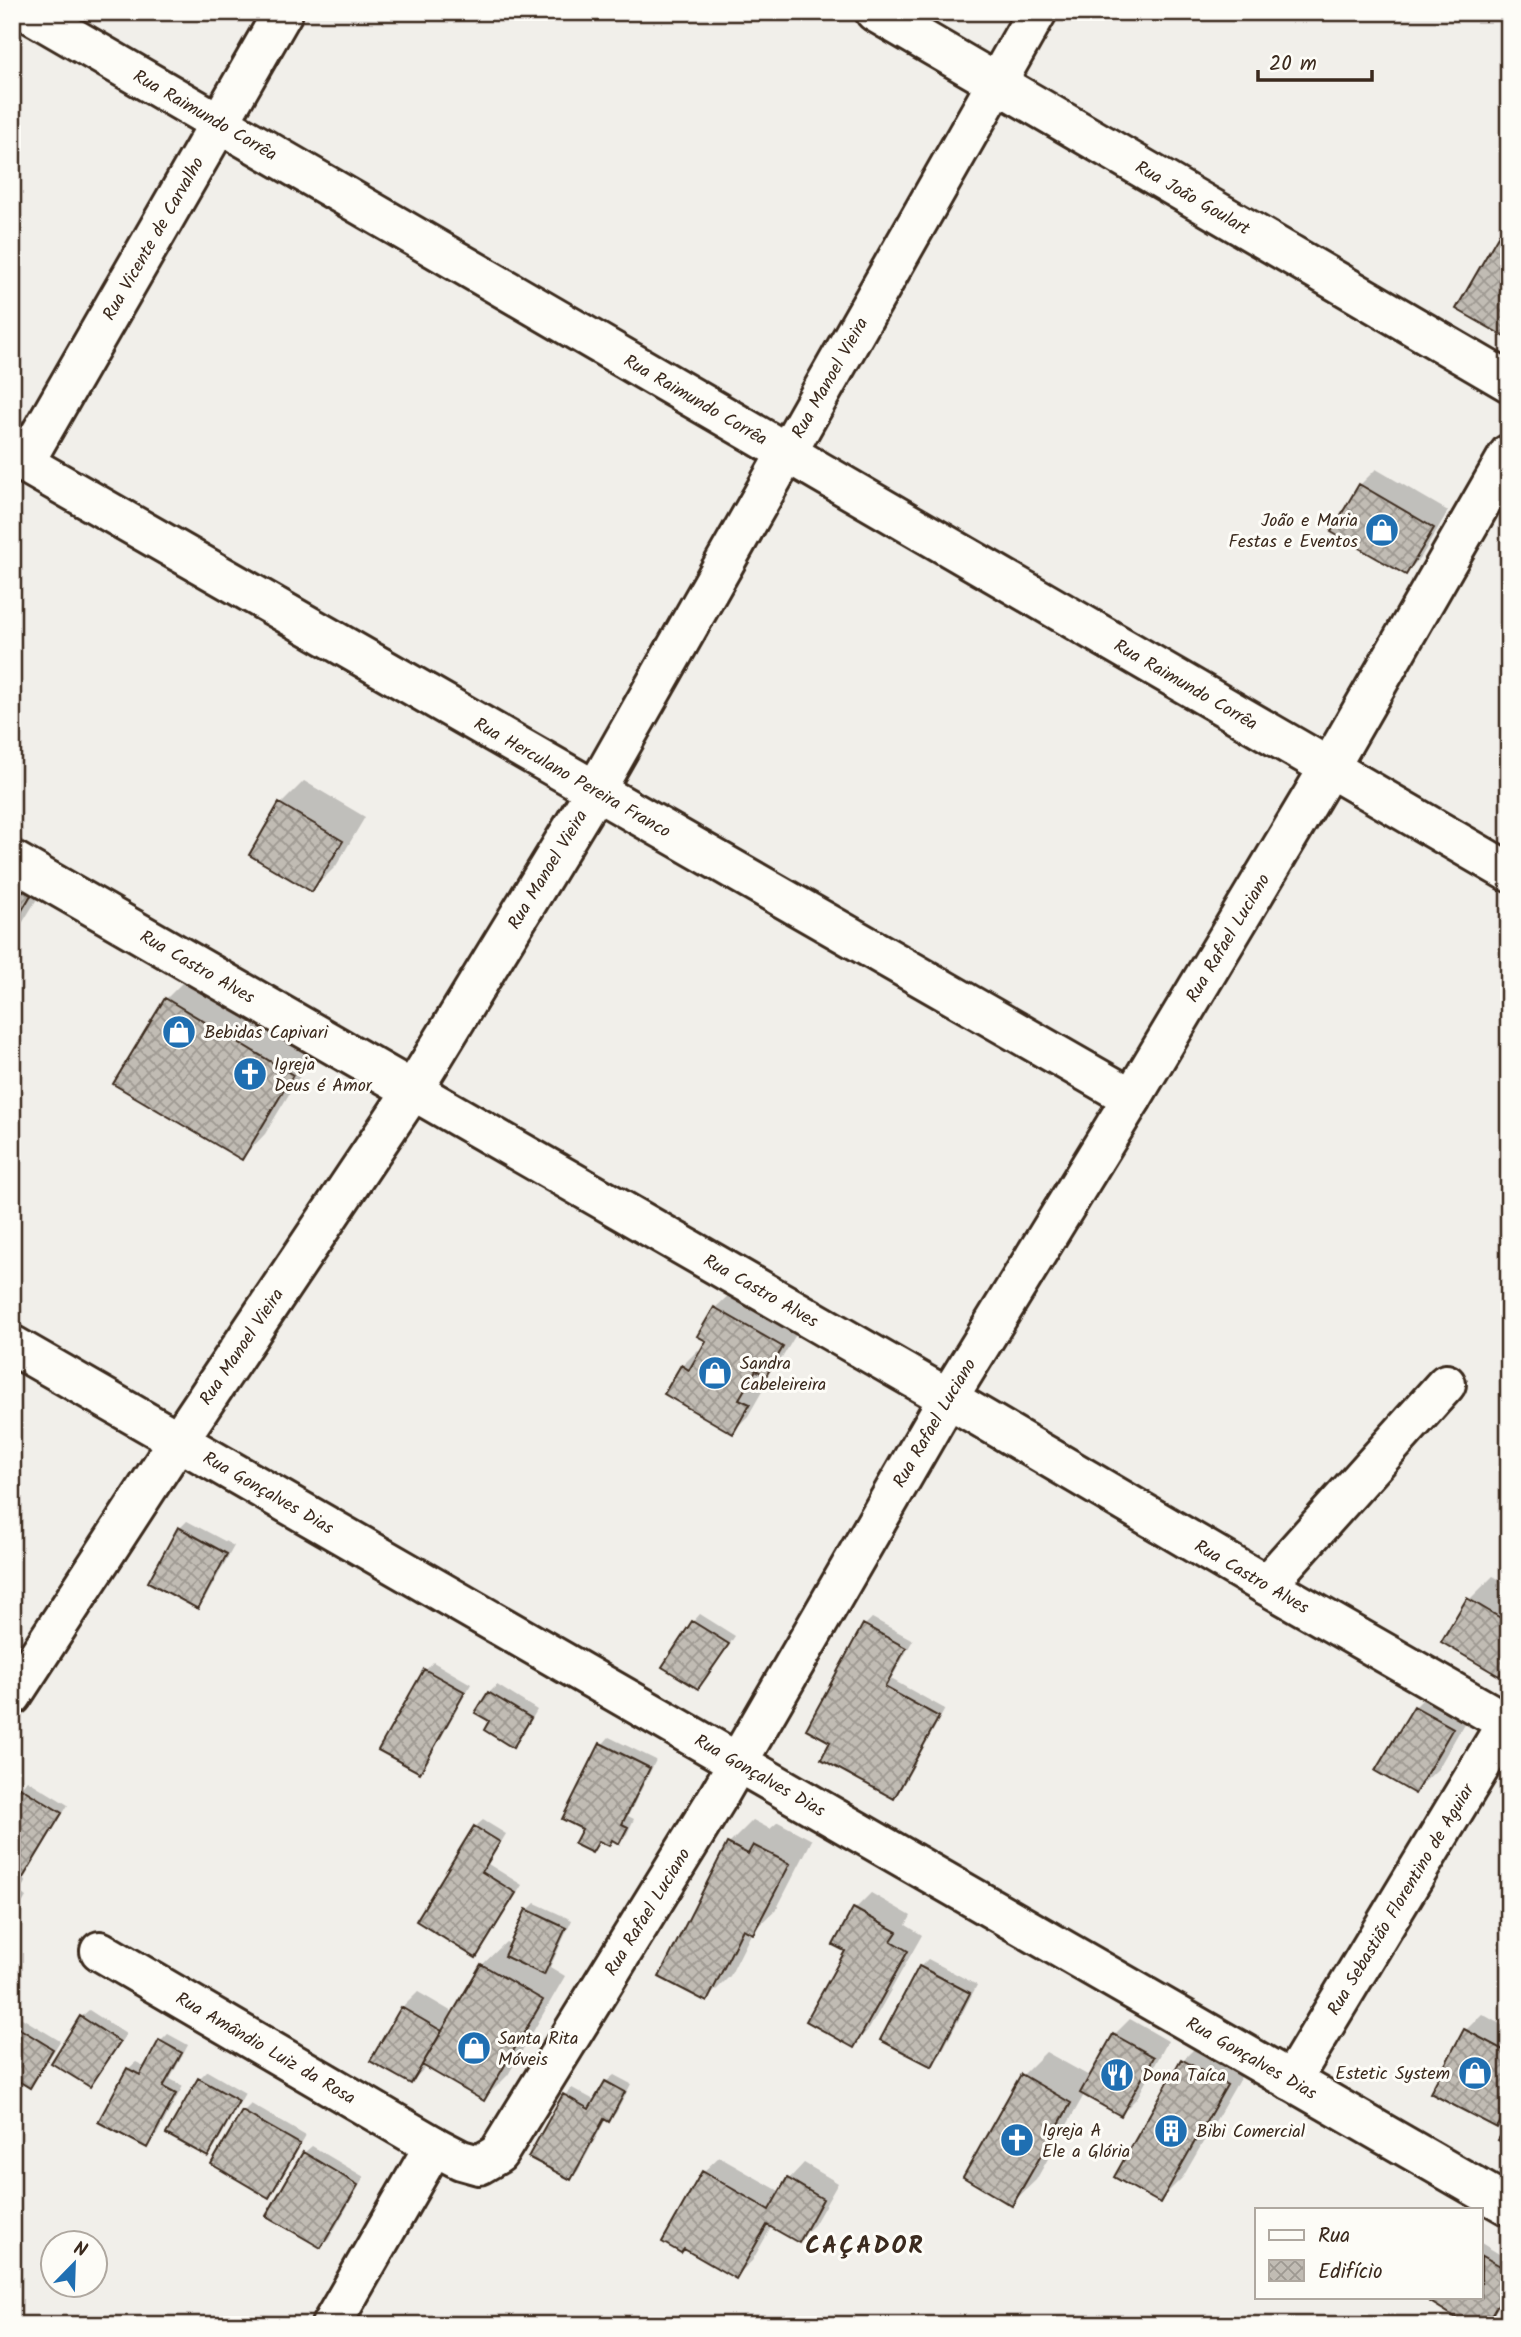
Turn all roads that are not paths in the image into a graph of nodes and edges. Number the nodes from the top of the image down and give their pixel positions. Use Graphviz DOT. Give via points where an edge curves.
graph roads {
  1 [pos="27,12"];
  2 [pos="283,12"];
  3 [pos="875,12"];
  4 [pos="1037,12"];
  5 [pos="996,83"];
  6 [pos="218,123"];
  7 [pos="1509,382"];
  8 [pos="787,453"];
  9 [pos="1509,454"];
  10 [pos="18,460"];
  11 [pos="1329,768"];
  12 [pos="595,791"];
  13 [pos="12,860"];
  14 [pos="1509,872"];
  15 [pos="413,1090"];
  16 [pos="1132,1098"];
  17 [pos="12,1345"];
  18 [pos="1446,1384"];
  19 [pos="948,1398"];
  20 [pos="178,1441"];
  21 [pos="1266,1585"];
  22 [pos="12,1696"];
  23 [pos="1508,1722"];
  24 [pos="736,1762"];
  25 [pos="100,1951"];
  26 [pos="1291,2081"];
  27 [pos="434,2146"];
  28 [pos="1509,2206"];
  29 [pos="331,2325"];
  1 -- 6 [label="street, Rua Raimundo Corrêa"];
  2 -- 6 [label="street, Rua Vicente de Carvalho"];
  3 -- 5 [label="street, Rua João Goulart"];
  4 -- 5 [label="street, Rua Manoel Vieira"];
  5 -- 7 [label="street, Rua João Goulart"];
  5 -- 8 [label="street, Rua Manoel Vieira"];
  6 -- 8 [label="street, Rua Raimundo Corrêa"];
  6 -- 10 [label="street, Rua Vicente de Carvalho"];
  8 -- 11 [label="street, Rua Raimundo Corrêa"];
  8 -- 12 [label="street, Rua Manoel Vieira"];
  9 -- 11 [label="street, Rua Rafael Luciano"];
  10 -- 12 [label="street, Rua Herculano Pereira Franco"];
  11 -- 14 [label="street, Rua Raimundo Corrêa"];
  11 -- 16 [label="street, Rua Rafael Luciano"];
  12 -- 15 [label="street, Rua Manoel Vieira"];
  12 -- 16 [label="street, Rua Herculano Pereira Franco"];
  13 -- 15 [label="street, Rua Castro Alves"];
  15 -- 19 [label="street, Rua Castro Alves"];
  15 -- 20 [label="street, Rua Manoel Vieira"];
  16 -- 19 [label="street, Rua Rafael Luciano"];
  17 -- 20 [label="street, Rua Gonçalves Dias"];
  18 -- 21 [label="street"];
  19 -- 21 [label="street, Rua Castro Alves"];
  19 -- 24 [label="street, Rua Rafael Luciano"];
  20 -- 22 [label="street, Rua Manoel Vieira"];
  20 -- 24 [label="street, Rua Gonçalves Dias"];
  21 -- 23 [label="street, Rua Castro Alves"];
  23 -- 26 [label="street, Rua Sebastião Florentino de Aguiar"];
  24 -- 26 [label="street, Rua Gonçalves Dias"];
  24 -- 27 [label="street, Rua Rafael Luciano" via="498,2154 479,2165"];
  25 -- 27 [label="street, Rua Amândio Luiz da Rosa"];
  26 -- 28 [label="street, Rua Gonçalves Dias"];
  27 -- 29 [label="street"];
}
